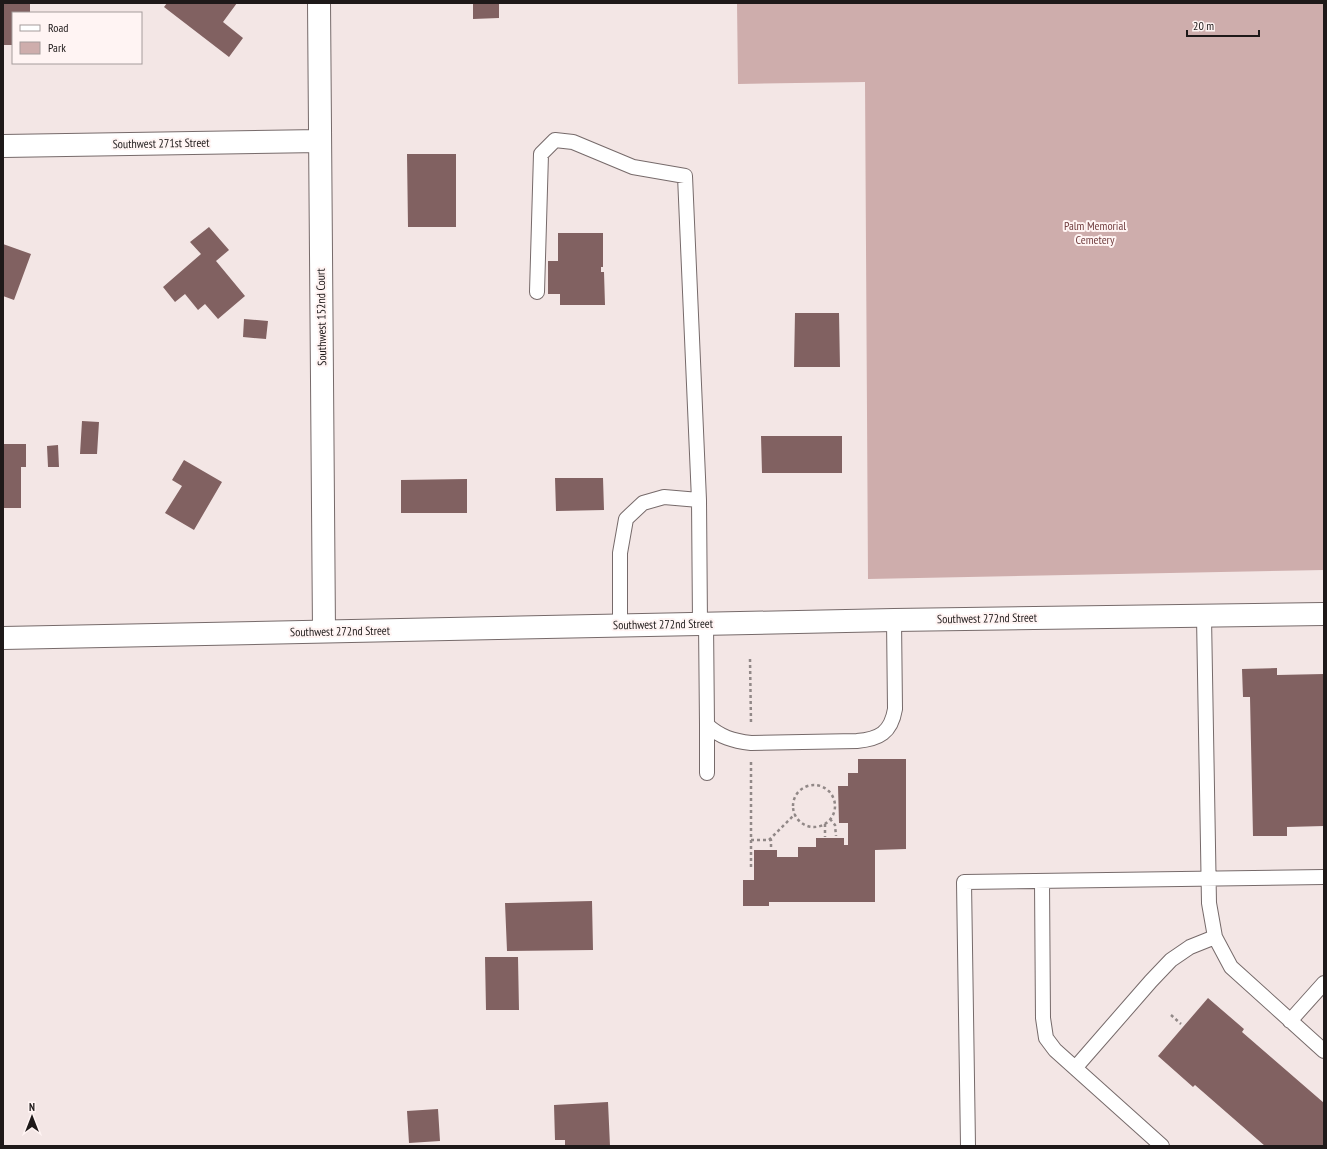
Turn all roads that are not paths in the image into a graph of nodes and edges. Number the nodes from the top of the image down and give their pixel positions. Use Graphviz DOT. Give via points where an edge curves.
graph roads {
  1 [pos="319,3"];
  2 [pos="320,141"];
  3 [pos="3,146"];
  4 [pos="538,292"];
  5 [pos="699,500"];
  6 [pos="1324,614"];
  7 [pos="1204,617"];
  8 [pos="894,620"];
  9 [pos="703,623"];
  10 [pos="620,625"];
  11 [pos="324,631"];
  12 [pos="3,638"];
  13 [pos="707,725"];
  14 [pos="708,773"];
  15 [pos="1324,877"];
  16 [pos="1209,879"];
  17 [pos="1042,882"];
  18 [pos="1214,937"];
  19 [pos="1324,984"];
  20 [pos="1290,1021"];
  21 [pos="1324,1051"];
  22 [pos="1076,1067"];
  23 [pos="968,1146"];
  24 [pos="1162,1146"];
  1 -- 2 [label="street, Southwest 152nd Court"];
  2 -- 3 [label="street, Southwest 271st Street"];
  2 -- 11 [label="street, Southwest 152nd Court"];
  4 -- 5 [label="lane" via="541,154 556,140 573,142 633,167 685,176"];
  5 -- 9 [label="lane"];
  5 -- 10 [label="lane" via="664,497 643,503 626,519 620,553"];
  6 -- 7 [label="street, Southwest 272nd Street"];
  7 -- 8 [label="street, Southwest 272nd Street"];
  7 -- 16 [label="lane"];
  8 -- 9 [label="street, Southwest 272nd Street"];
  8 -- 13 [label="lane" via="895,710 893,720 881,736 857,741 751,743 725,738"];
  9 -- 10 [label="street, Southwest 272nd Street"];
  9 -- 13 [label="lane"];
  10 -- 11 [label="street, Southwest 272nd Street"];
  11 -- 12 [label="street, Southwest 272nd Street"];
  13 -- 14 [label="lane"];
  15 -- 16 [label="lane"];
  16 -- 17 [label="lane"];
  16 -- 18 [label="lane"];
  17 -- 22 [label="lane" via="1044,1029 1050,1044"];
  17 -- 23 [label="lane" via="964,882"];
  18 -- 20 [label="lane" via="1234,970"];
  18 -- 22 [label="lane" via="1190,947 1171,960"];
  19 -- 20 [label="lane"];
  20 -- 21 [label="lane"];
  22 -- 24 [label="lane"];
}
